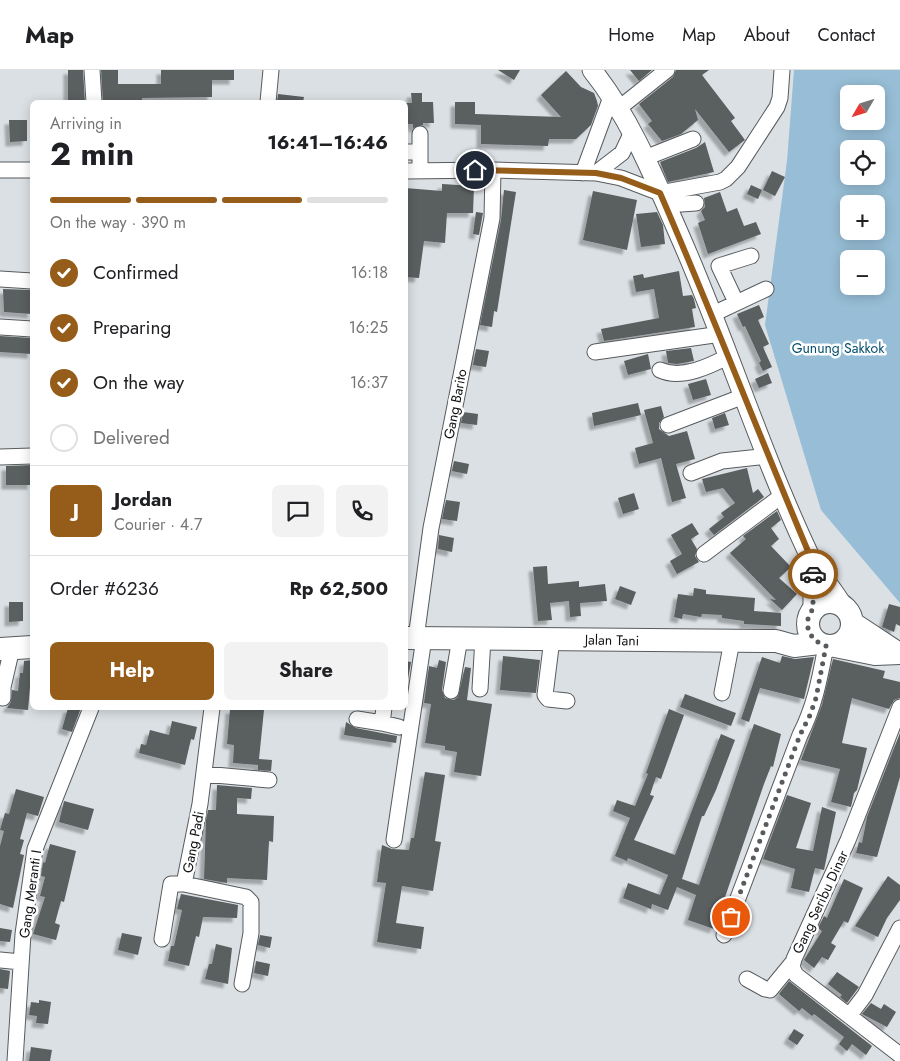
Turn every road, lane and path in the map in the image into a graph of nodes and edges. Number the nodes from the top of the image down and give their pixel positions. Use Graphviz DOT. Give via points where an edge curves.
graph roads {
  1 [pos="92,70"];
  2 [pos="271,70"];
  3 [pos="667,70"];
  4 [pos="782,70"];
  5 [pos="595,71"];
  6 [pos="94,100"];
  7 [pos="268,100"];
  8 [pos="614,103"];
  9 [pos="632,132"];
  10 [pos="420,134"];
  11 [pos="692,139"];
  12 [pos="413,152"];
  13 [pos="645,158"];
  14 [pos="0,170"];
  15 [pos="30,170"];
  16 [pos="494,170"];
  17 [pos="413,171"];
  18 [pos="590,173"];
  19 [pos="663,199"];
  20 [pos="696,203"];
  21 [pos="751,256"];
  22 [pos="0,280"];
  23 [pos="30,281"];
  24 [pos="766,289"];
  25 [pos="736,302"];
  26 [pos="713,314"];
  27 [pos="0,327"];
  28 [pos="30,329"];
  29 [pos="721,334"];
  30 [pos="595,352"];
  31 [pos="729,356"];
  32 [pos="660,370"];
  33 [pos="744,396"];
  34 [pos="668,426"];
  35 [pos="30,456"];
  36 [pos="768,456"];
  37 [pos="0,457"];
  38 [pos="691,473"];
  39 [pos="784,494"];
  40 [pos="704,554"];
  41 [pos="813,563"];
  42 [pos="847,614"];
  43 [pos="820,634"];
  44 [pos="415,638"];
  45 [pos="460,638"];
  46 [pos="483,638"];
  47 [pos="552,639"];
  48 [pos="732,640"];
  49 [pos="15,648"];
  50 [pos="898,652"];
  51 [pos="480,689"];
  52 [pos="451,691"];
  53 [pos="722,693"];
  54 [pos="4,698"];
  55 [pos="567,701"];
  56 [pos="408,705"];
  57 [pos="900,708"];
  58 [pos="90,710"];
  59 [pos="212,710"];
  60 [pos="408,710"];
  61 [pos="383,715"];
  62 [pos="357,719"];
  63 [pos="399,728"];
  64 [pos="204,774"];
  65 [pos="270,780"];
  66 [pos="394,840"];
  67 [pos="184,884"];
  68 [pos="900,928"];
  69 [pos="724,935"];
  70 [pos="162,939"];
  71 [pos="0,960"];
  72 [pos="21,962"];
  73 [pos="792,962"];
  74 [pos="747,979"];
  75 [pos="242,984"];
  76 [pos="849,1016"];
  77 [pos="900,1055"];
  78 [pos="14,1061"];
  1 -- 6 [label="street"];
  2 -- 7 [label="street"];
  3 -- 8 [label="street"];
  4 -- 19 [label="street" via="777,107 731,174 720,182"];
  5 -- 8 [label="main road"];
  8 -- 9 [label="main road"];
  8 -- 18 [label="street"];
  9 -- 13 [label="main road"];
  9 -- 18 [label="street" via="622,152"];
  10 -- 12 [label="street"];
  11 -- 13 [label="street"];
  12 -- 17 [label="street"];
  13 -- 19 [label="main road"];
  14 -- 15 [label="street"];
  16 -- 17 [label="street"];
  16 -- 18 [label="street"];
  16 -- 44 [label="street, Gang Barito" via="492,218 431,528"];
  18 -- 19 [label="street" via="621,178"];
  19 -- 20 [label="street"];
  19 -- 26 [label="main road"];
  21 -- 25 [label="street" via="719,266"];
  22 -- 23 [label="street"];
  24 -- 25 [label="street"];
  25 -- 26 [label="street"];
  26 -- 29 [label="main road"];
  27 -- 28 [label="street"];
  29 -- 30 [label="street"];
  29 -- 31 [label="main road"];
  31 -- 32 [label="street" via="700,369 668,374"];
  31 -- 33 [label="main road"];
  33 -- 34 [label="street"];
  33 -- 36 [label="main road"];
  35 -- 37 [label="street"];
  36 -- 38 [label="street" via="722,461"];
  36 -- 39 [label="main road"];
  39 -- 40 [label="street"];
  39 -- 41 [label="main road"];
  41 -- 42 [label="main road" via="833,588"];
  41 -- 43 [label="main road"];
  42 -- 43 [label="highway" via="846,640"];
  42 -- 43 [label="highway" via="824,602"];
  42 -- 50 [label="highway"];
  43 -- 48 [label="highway, Jalan Tani" via="794,646 776,641"];
  43 -- 50 [label="highway" via="875,654"];
  43 -- 69 [label="street" via="813,707"];
  44 -- 45 [label="highway, Jalan Tani"];
  44 -- 56 [label="street, Gang Barito"];
  45 -- 46 [label="highway, Jalan Tani"];
  45 -- 52 [label="street"];
  46 -- 47 [label="highway, Jalan Tani"];
  46 -- 51 [label="street"];
  47 -- 48 [label="highway, Jalan Tani"];
  47 -- 55 [label="street" via="545,695 548,699"];
  48 -- 53 [label="street"];
  49 -- 54 [label="street" via="3,687"];
  57 -- 73 [label="street, Gang Seribu Dinar" via="848,840"];
  58 -- 72 [label="street, Gang Meranti I" via="35,850"];
  59 -- 64 [label="street, Gang Padi"];
  60 -- 66 [label="street, Gang Barito"];
  61 -- 62 [label="street"];
  61 -- 63 [label="street"];
  64 -- 65 [label="street"];
  64 -- 67 [label="street, Gang Padi"];
  67 -- 70 [label="street" via="171,884"];
  67 -- 75 [label="street, Gang Padi" via="246,897 251,902 251,933"];
  68 -- 76 [label="street" via="866,995"];
  71 -- 72 [label="street"];
  72 -- 78 [label="street, Gang Meranti I"];
  73 -- 74 [label="street" via="770,990"];
  73 -- 76 [label="street, Gang Seribu Dinar" via="796,975"];
  76 -- 77 [label="street, Gang Seribu Dinar"];
}
